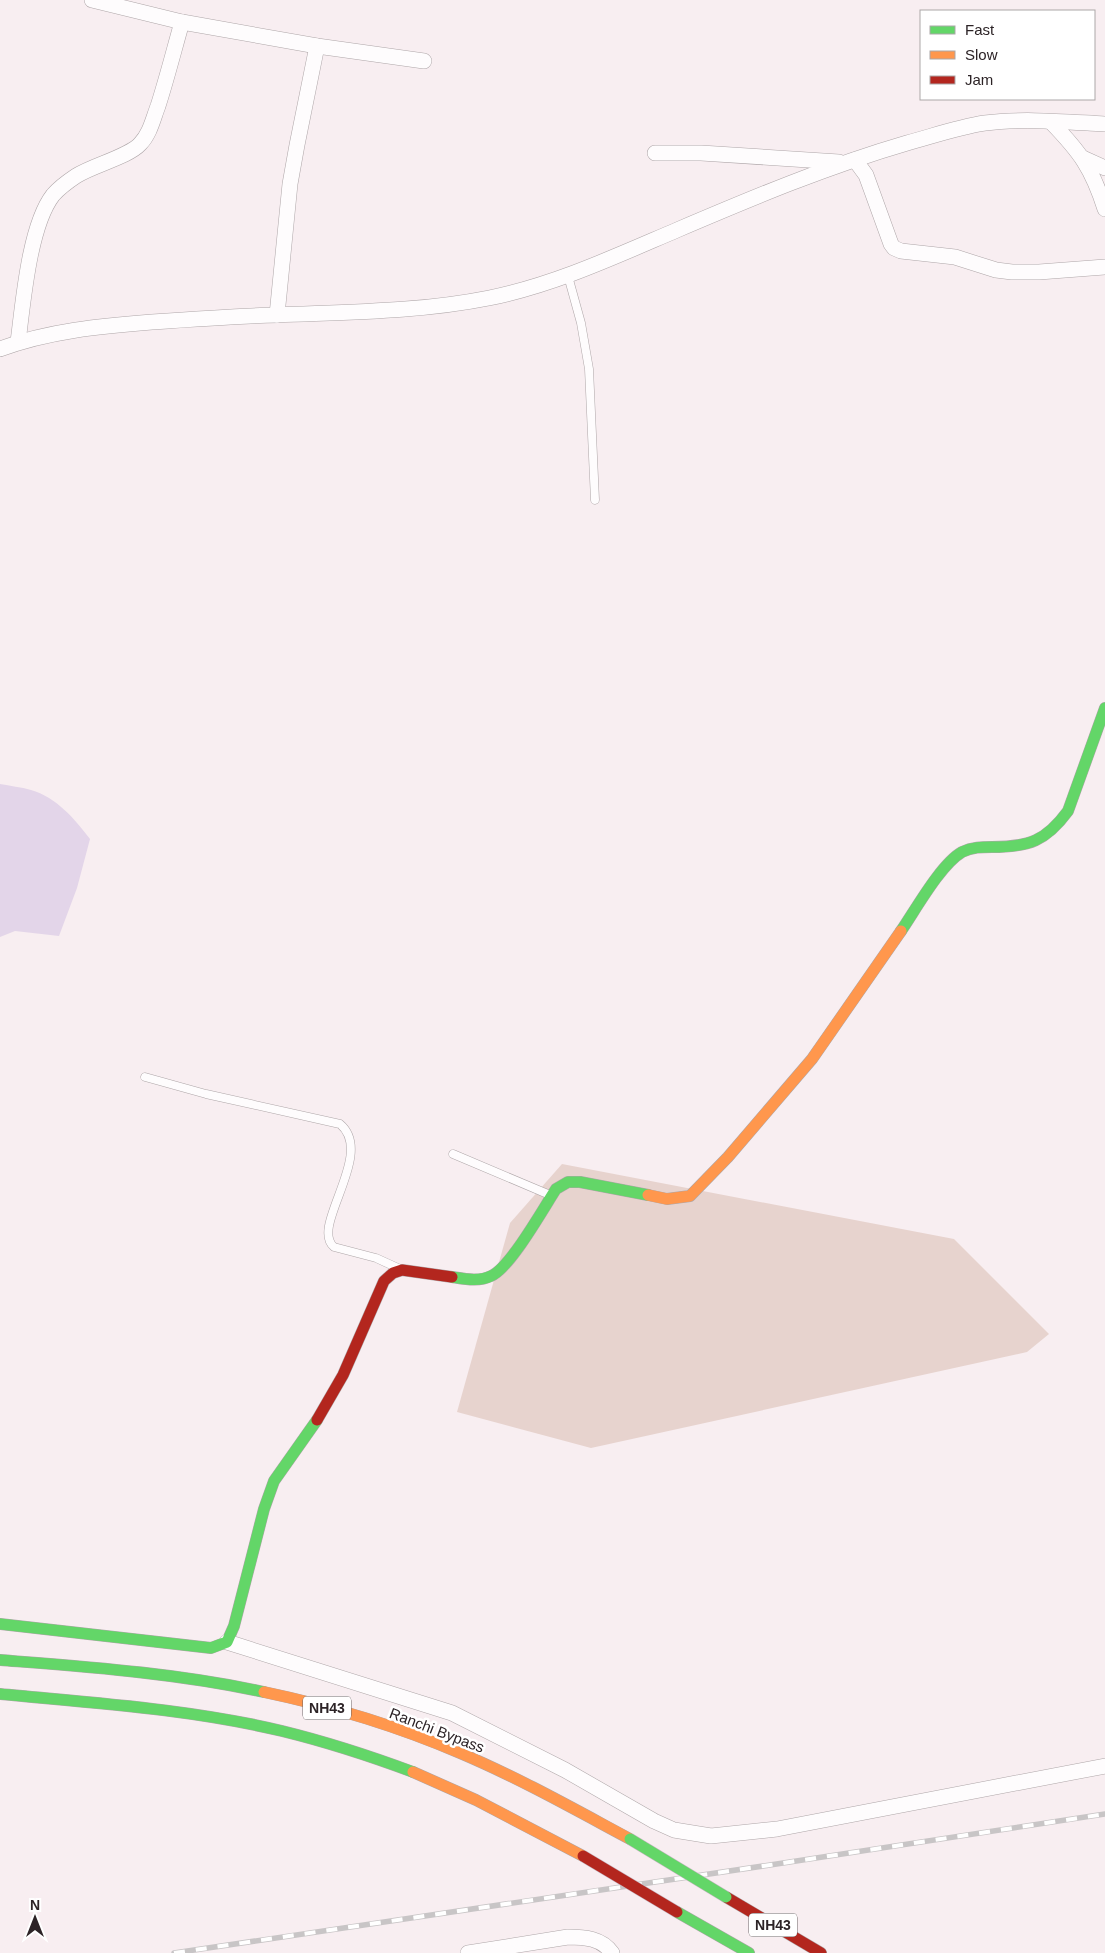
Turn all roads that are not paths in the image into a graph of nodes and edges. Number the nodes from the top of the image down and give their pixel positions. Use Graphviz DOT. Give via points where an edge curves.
graph roads {
  1 [pos="92,0"];
  2 [pos="110,2"];
  3 [pos="182,22"];
  4 [pos="317,46"];
  5 [pos="424,60"];
  6 [pos="1051,122"];
  7 [pos="1105,124"];
  8 [pos="656,153"];
  9 [pos="1083,158"];
  10 [pos="851,161"];
  11 [pos="1105,168"];
  12 [pos="1105,209"];
  13 [pos="1105,267"];
  14 [pos="568,276"];
  15 [pos="277,315"];
  16 [pos="18,342"];
  17 [pos="0,349"];
  18 [pos="595,500"];
  19 [pos="1105,708"];
  20 [pos="145,1077"];
  21 [pos="453,1154"];
  22 [pos="552,1195"];
  23 [pos="402,1270"];
  24 [pos="0,1624"];
  25 [pos="227,1642"];
  26 [pos="0,1660"];
  27 [pos="0,1694"];
  28 [pos="1105,1766"];
  29 [pos="468,1953"];
  30 [pos="612,1953"];
  31 [pos="749,1953"];
  32 [pos="821,1953"];
  1 -- 2 [label="street"];
  2 -- 3 [label="street"];
  3 -- 4 [label="street"];
  3 -- 16 [label="street" via="146,137 133,150 64,184 45,208 31,255"];
  4 -- 5 [label="street"];
  4 -- 15 [label="street" via="290,184"];
  6 -- 7 [label="street"];
  6 -- 9 [label="street"];
  6 -- 10 [label="street" via="988,123 962,128"];
  8 -- 10 [label="street"];
  9 -- 11 [label="street"];
  9 -- 12 [label="street"];
  10 -- 13 [label="street" via="866,175 887,237 894,248 901,251 955,257 1012,272"];
  10 -- 14 [label="street"];
  14 -- 15 [label="street" via="492,298 454,304"];
  14 -- 18 [label="lane" via="581,322 589,369"];
  15 -- 16 [label="street" via="116,325"];
  16 -- 17 [label="street"];
  19 -- 22 [label="main road" via="1068,811 1061,820 1045,837 1029,845 979,847 964,851 948,863 812,1059 690,1196 668,1199 590,1183 568,1182 560,1185"];
  20 -- 23 [label="lane" via="340,1124 348,1133 351,1153 330,1222 331,1244"];
  21 -- 22 [label="lane"];
  22 -- 23 [label="main road" via="506,1265 492,1276 479,1280"];
  23 -- 25 [label="main road" via="382,1283 344,1375 274,1481"];
  24 -- 25 [label="main road" via="211,1648"];
  25 -- 28 [label="street" via="452,1713 565,1770 654,1821 692,1834 729,1835 777,1829"];
  26 -- 32 [label="main road, Ranchi Bypass / NH43, bridge" via="139,1671 218,1682 282,1695 433,1742 512,1776 630,1839"];
  27 -- 31 [label="main road, NH43, bridge" via="233,1720 320,1741 398,1767 474,1800 583,1856"];
  29 -- 30 [label="street" via="568,1936 592,1939"];
}
